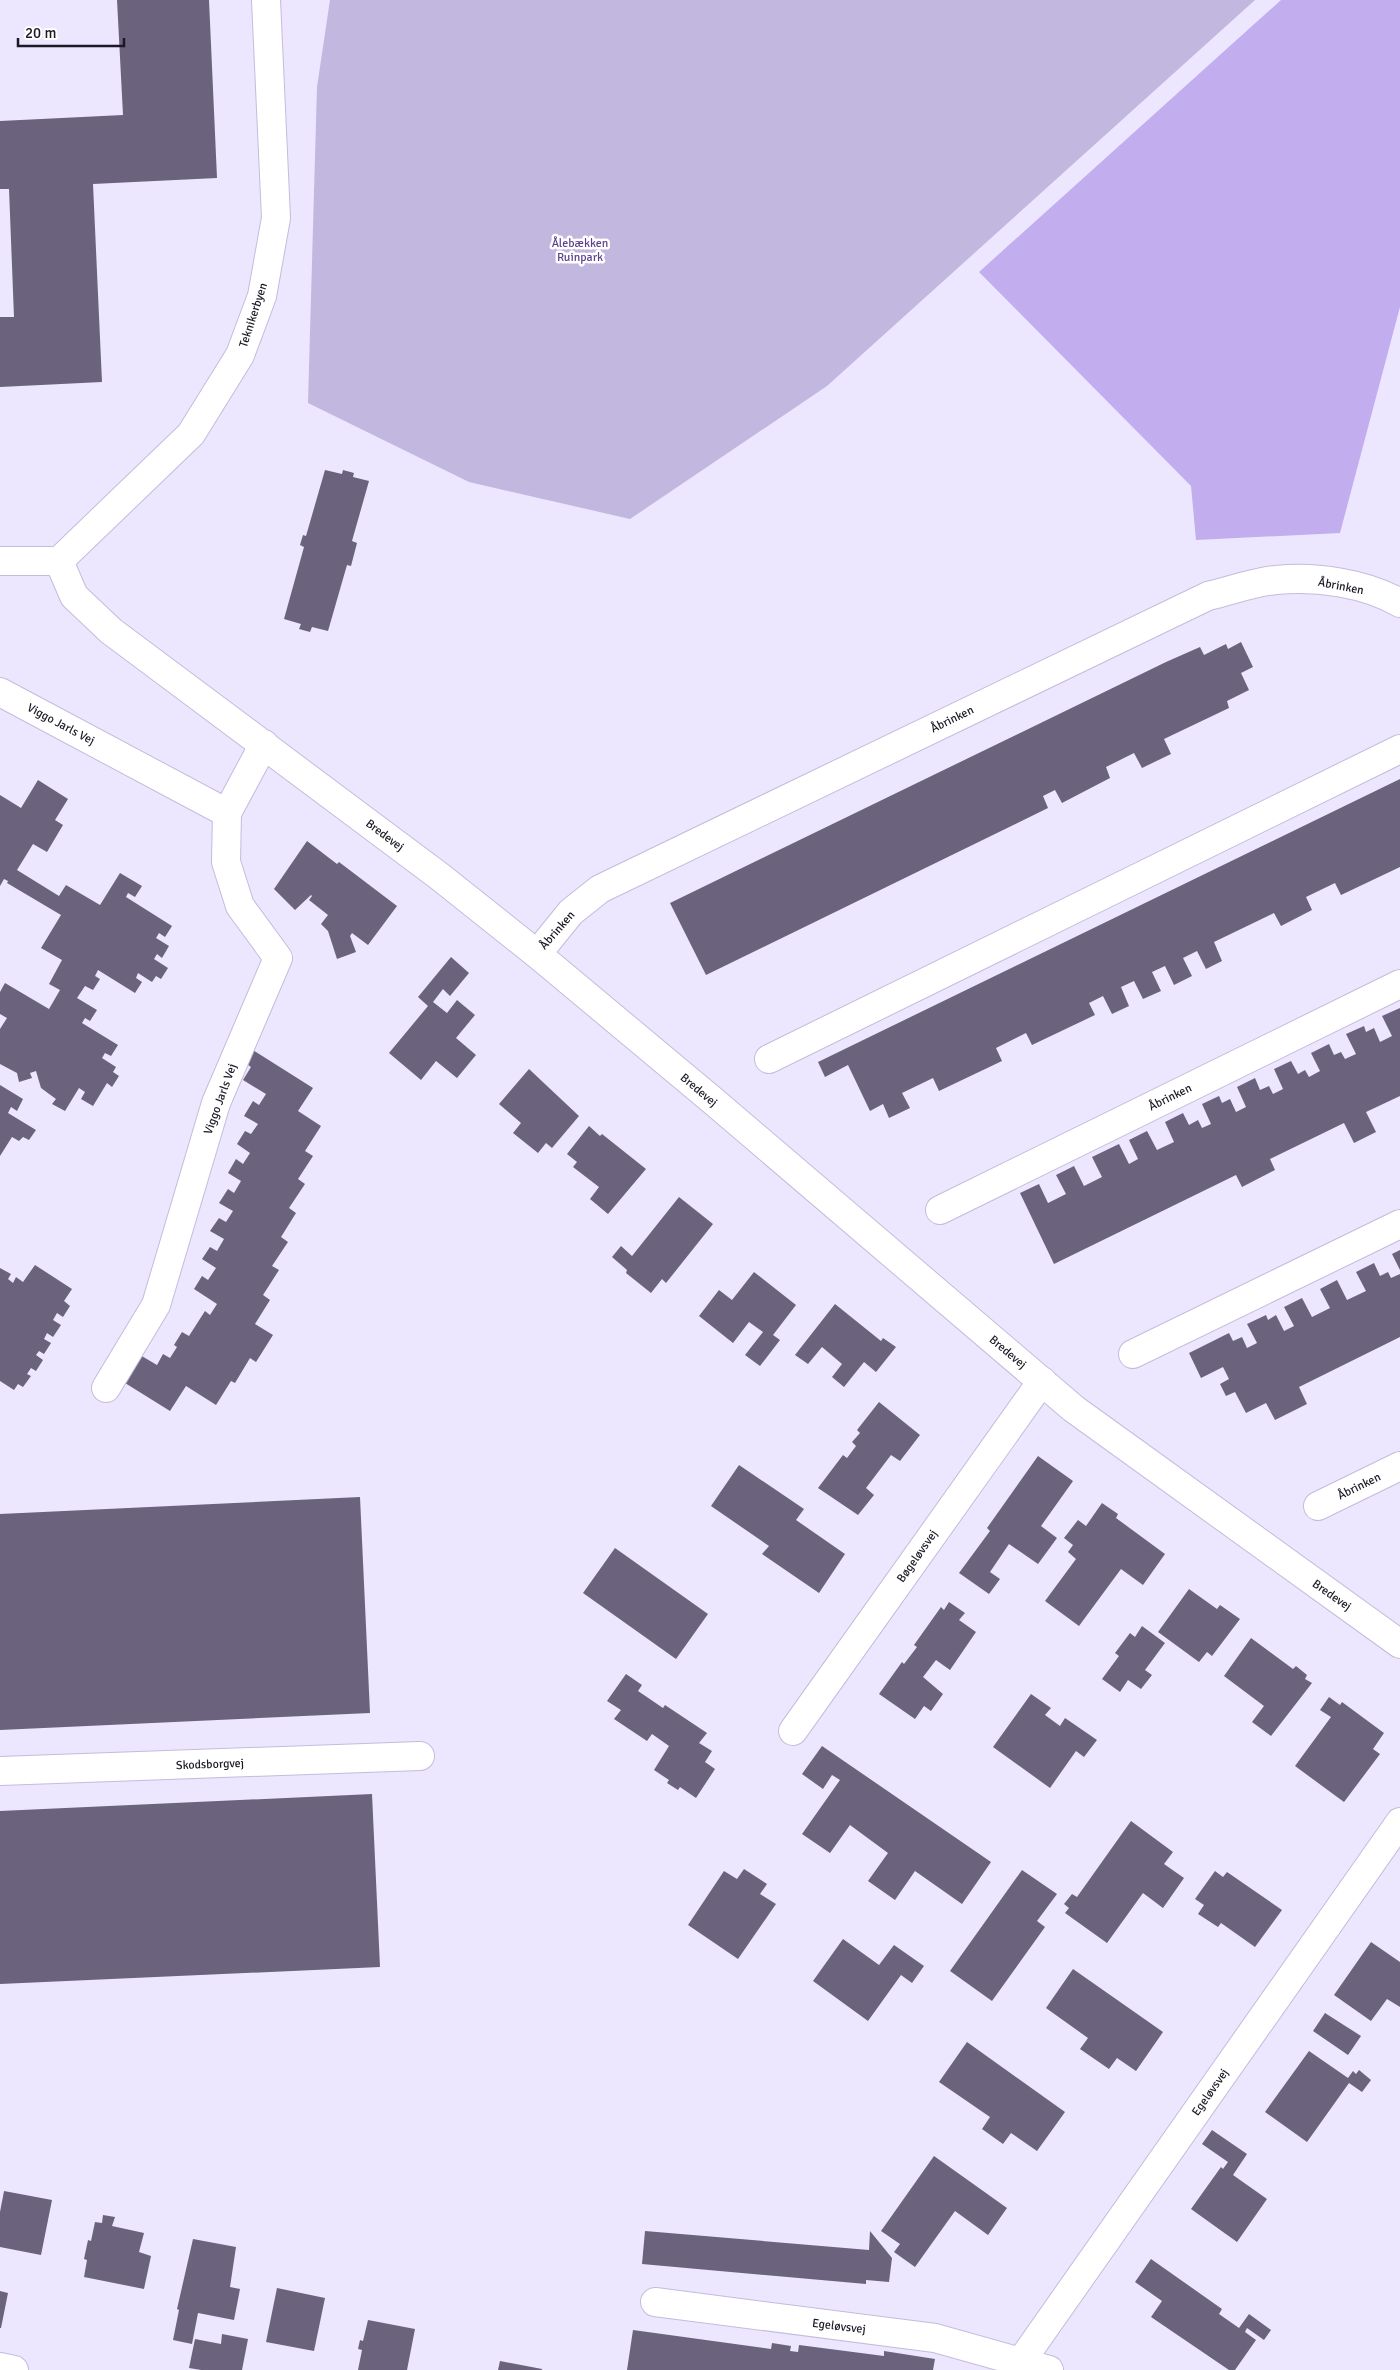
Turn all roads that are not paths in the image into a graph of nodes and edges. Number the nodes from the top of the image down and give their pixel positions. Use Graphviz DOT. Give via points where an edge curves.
graph roads {
  1 [pos="266,0"];
  2 [pos="59,561"];
  3 [pos="0,562"];
  4 [pos="1400,603"];
  5 [pos="0,692"];
  6 [pos="264,744"];
  7 [pos="1400,749"];
  8 [pos="227,813"];
  9 [pos="537,954"];
  10 [pos="1400,984"];
  11 [pos="769,1059"];
  12 [pos="940,1210"];
  13 [pos="1400,1224"];
  14 [pos="1134,1354"];
  15 [pos="1042,1381"];
  16 [pos="106,1388"];
  17 [pos="1400,1466"];
  18 [pos="1318,1506"];
  19 [pos="1400,1644"];
  20 [pos="793,1731"];
  21 [pos="420,1756"];
  22 [pos="0,1772"];
  23 [pos="1400,1822"];
  24 [pos="655,2302"];
  25 [pos="1018,2366"];
  26 [pos="0,2367"];
  27 [pos="14,2370"];
  28 [pos="1049,2370"];
  1 -- 2 [label="street, Teknikerbyen" via="276,218 262,296 240,355 191,434"];
  2 -- 3 [label="street"];
  2 -- 6 [label="street, Bredevej" via="74,596 112,631"];
  4 -- 9 [label="street, Åbrinken" via="1384,594 1324,580 1276,580 1208,596 600,888 571,912"];
  5 -- 8 [label="street, Viggo Jarls Vej"];
  6 -- 8 [label="street, Viggo Jarls Vej"];
  6 -- 9 [label="street, Bredevej"];
  7 -- 11 [label="street"];
  8 -- 16 [label="street, Viggo Jarls Vej" via="226,862 240,906 278,958 216,1102 156,1305"];
  9 -- 15 [label="street, Bredevej"];
  10 -- 12 [label="street, Åbrinken"];
  13 -- 14 [label="street"];
  15 -- 19 [label="street, Bredevej" via="1074,1409"];
  15 -- 20 [label="street, Bøgeløvsvej"];
  17 -- 18 [label="street, Åbrinken"];
  21 -- 22 [label="street, Skodsborgvej"];
  23 -- 25 [label="street, Egeløvsvej"];
  24 -- 25 [label="street, Egeløvsvej" via="936,2338"];
  25 -- 28 [label="street"];
  26 -- 27 [label="street"];
}
